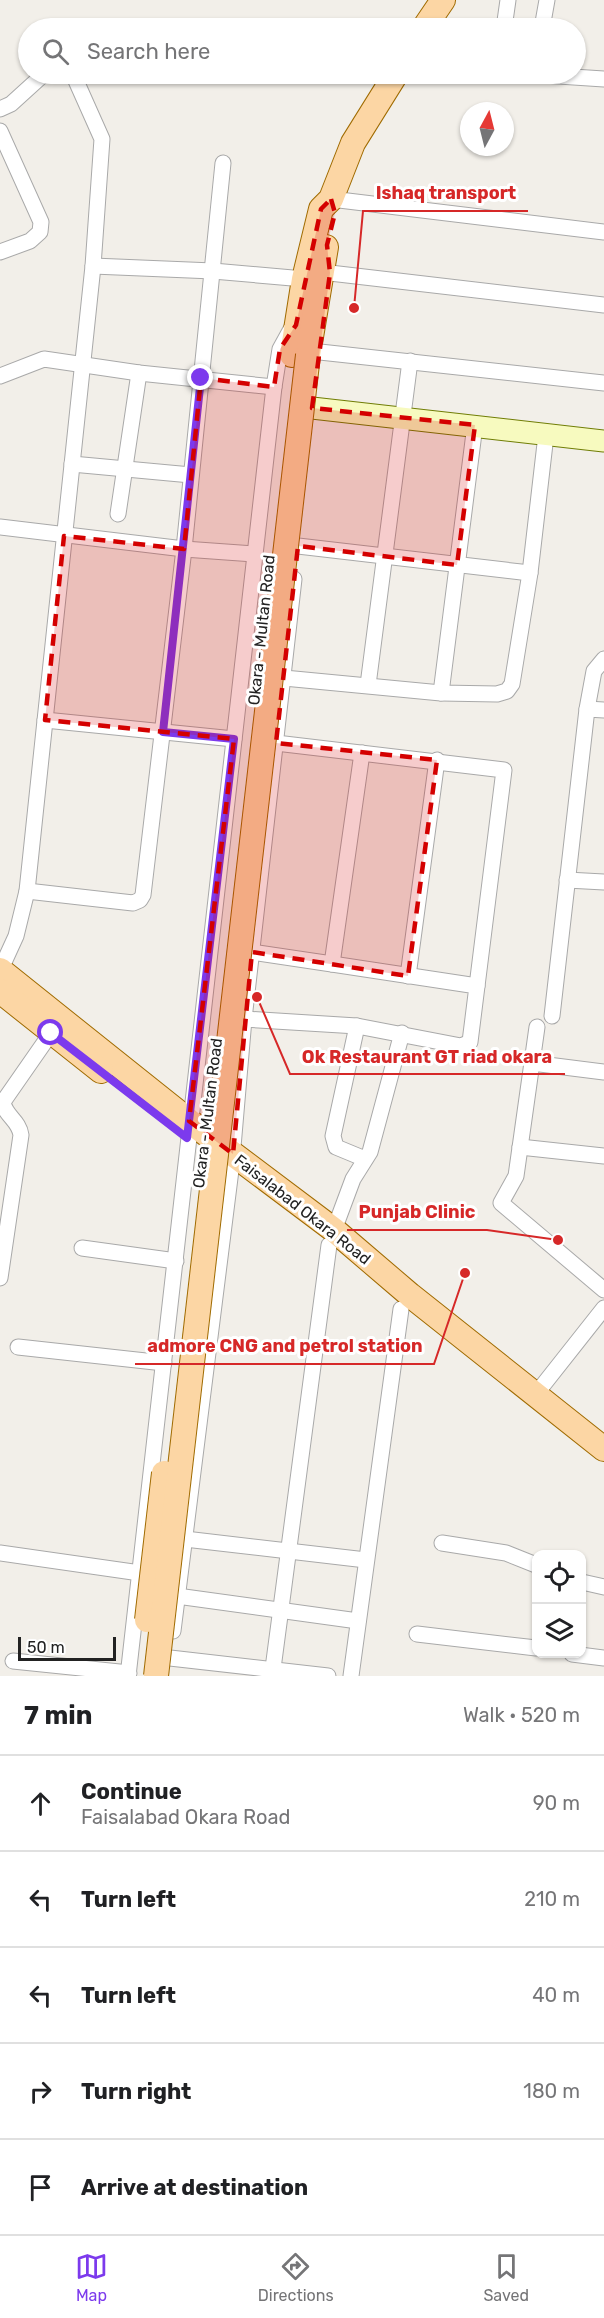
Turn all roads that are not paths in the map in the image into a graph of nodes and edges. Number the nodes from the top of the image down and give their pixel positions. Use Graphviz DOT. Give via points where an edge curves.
graph roads {
  1 [pos="443,0"];
  2 [pos="508,0"];
  3 [pos="547,0"];
  4 [pos="431,18"];
  5 [pos="505,18"];
  6 [pos="544,18"];
  7 [pos="586,78"];
  8 [pos="604,79"];
  9 [pos="33,84"];
  10 [pos="77,84"];
  11 [pos="390,84"];
  12 [pos="0,109"];
  13 [pos="0,131"];
  14 [pos="223,163"];
  15 [pos="331,198"];
  16 [pos="604,232"];
  17 [pos="327,245"];
  18 [pos="0,252"];
  19 [pos="93,266"];
  20 [pos="213,271"];
  21 [pos="330,273"];
  22 [pos="304,279"];
  23 [pos="604,305"];
  24 [pos="296,325"];
  25 [pos="307,354"];
  26 [pos="410,362"];
  27 [pos="83,365"];
  28 [pos="138,373"];
  29 [pos="0,376"];
  30 [pos="201,378"];
  31 [pos="604,383"];
  32 [pos="274,387"];
  33 [pos="312,408"];
  34 [pos="401,417"];
  35 [pos="475,425"];
  36 [pos="546,435"];
  37 [pos="604,441"];
  38 [pos="72,464"];
  39 [pos="124,469"];
  40 [pos="191,475"];
  41 [pos="118,514"];
  42 [pos="0,527"];
  43 [pos="64,537"];
  44 [pos="298,546"];
  45 [pos="184,549"];
  46 [pos="254,554"];
  47 [pos="384,557"];
  48 [pos="457,565"];
  49 [pos="530,573"];
  50 [pos="604,659"];
  51 [pos="284,678"];
  52 [pos="368,685"];
  53 [pos="441,693"];
  54 [pos="587,709"];
  55 [pos="604,710"];
  56 [pos="45,720"];
  57 [pos="163,732"];
  58 [pos="234,739"];
  59 [pos="276,743"];
  60 [pos="362,753"];
  61 [pos="436,760"];
  62 [pos="567,880"];
  63 [pos="604,882"];
  64 [pos="27,891"];
  65 [pos="252,952"];
  66 [pos="332,964"];
  67 [pos="0,970"];
  68 [pos="408,976"];
  69 [pos="477,986"];
  70 [pos="0,991"];
  71 [pos="552,1016"];
  72 [pos="244,1019"];
  73 [pos="357,1026"];
  74 [pos="537,1027"];
  75 [pos="51,1033"];
  76 [pos="402,1033"];
  77 [pos="532,1063"];
  78 [pos="604,1072"];
  79 [pos="188,1130"];
  80 [pos="520,1147"];
  81 [pos="604,1156"];
  82 [pos="365,1159"];
  83 [pos="232,1162"];
  84 [pos="331,1237"];
  85 [pos="82,1248"];
  86 [pos="176,1261"];
  87 [pos="0,1278"];
  88 [pos="604,1290"];
  89 [pos="604,1308"];
  90 [pos="401,1309"];
  91 [pos="18,1347"];
  92 [pos="164,1363"];
  93 [pos="536,1394"];
  94 [pos="604,1449"];
  95 [pos="604,1463"];
  96 [pos="185,1539"];
  97 [pos="442,1543"];
  98 [pos="288,1552"];
  99 [pos="0,1553"];
  100 [pos="366,1560"];
  101 [pos="532,1563"];
  102 [pos="140,1573"];
  103 [pos="586,1583"];
  104 [pos="604,1587"];
  105 [pos="177,1596"];
  106 [pos="280,1610"];
  107 [pos="358,1621"];
  108 [pos="417,1634"];
  109 [pos="532,1647"];
  110 [pos="586,1655"];
  111 [pos="604,1658"];
  112 [pos="13,1661"];
  113 [pos="163,1667"];
  114 [pos="51,1671"];
  115 [pos="272,1673"];
  116 [pos="133,1675"];
  117 [pos="168,1676"];
  118 [pos="328,1676"];
  119 [pos="351,1676"];
  1 -- 4 [label="main road"];
  2 -- 5 [label="street"];
  3 -- 6 [label="street"];
  7 -- 8 [label="street"];
  9 -- 12 [label="street"];
  10 -- 19 [label="street" via="102,139"];
  11 -- 15 [label="main road, Okara - Multan Road" via="353,143"];
  13 -- 18 [label="street" via="41,222 40,232 30,241"];
  14 -- 20 [label="street"];
  15 -- 16 [label="street"];
  15 -- 17 [label="main road, Okara - Multan Road" via="335,213"];
  15 -- 22 [label="main road, Okara - Multan Road" via="321,209"];
  17 -- 21 [label="street"];
  17 -- 25 [label="main road, Okara - Multan Road"];
  19 -- 20 [label="street"];
  19 -- 27 [label="street"];
  20 -- 22 [label="street"];
  20 -- 30 [label="street"];
  21 -- 23 [label="street"];
  21 -- 25 [label="street"];
  22 -- 24 [label="main road, Okara - Multan Road"];
  24 -- 25 [label="main road, Okara - Multan Road"];
  24 -- 32 [label="street" via="280,349"];
  25 -- 26 [label="street"];
  25 -- 33 [label="street"];
  25 -- 113 [label="main road, Okara - Multan Road, bridge"];
  25 -- 116 [label="main road, Okara - Multan Road, bridge"];
  26 -- 31 [label="street"];
  26 -- 34 [label="street"];
  27 -- 28 [label="street"];
  27 -- 29 [label="street" via="44,359"];
  27 -- 38 [label="street"];
  28 -- 30 [label="street"];
  28 -- 39 [label="street"];
  30 -- 32 [label="street"];
  30 -- 40 [label="street"];
  32 -- 46 [label="street"];
  33 -- 34 [label="street"];
  33 -- 44 [label="street"];
  34 -- 35 [label="street"];
  34 -- 47 [label="street"];
  35 -- 36 [label="street"];
  35 -- 48 [label="street"];
  36 -- 37 [label="street"];
  36 -- 49 [label="street"];
  38 -- 39 [label="street"];
  38 -- 43 [label="street"];
  39 -- 40 [label="street"];
  39 -- 41 [label="street"];
  40 -- 45 [label="street"];
  42 -- 43 [label="street"];
  43 -- 45 [label="street"];
  43 -- 56 [label="street"];
  44 -- 47 [label="street"];
  44 -- 51 [label="street"];
  45 -- 46 [label="street"];
  45 -- 57 [label="street"];
  46 -- 58 [label="street"];
  47 -- 48 [label="street"];
  47 -- 52 [label="street"];
  48 -- 49 [label="street"];
  48 -- 53 [label="street"];
  49 -- 53 [label="street" via="512,684 507,691"];
  50 -- 54 [label="street" via="594,671"];
  51 -- 52 [label="street"];
  51 -- 59 [label="street"];
  52 -- 53 [label="street"];
  54 -- 55 [label="street"];
  54 -- 62 [label="street"];
  56 -- 57 [label="street"];
  56 -- 64 [label="street"];
  57 -- 58 [label="street"];
  57 -- 64 [label="street" via="140,900 133,903"];
  58 -- 79 [label="street"];
  59 -- 60 [label="street"];
  59 -- 65 [label="street"];
  60 -- 61 [label="street"];
  60 -- 66 [label="street"];
  61 -- 68 [label="street"];
  61 -- 69 [label="street" via="501,768 506,773"];
  62 -- 63 [label="street"];
  62 -- 71 [label="street"];
  64 -- 67 [label="street" via="16,936"];
  65 -- 66 [label="street"];
  65 -- 72 [label="street"];
  66 -- 68 [label="street"];
  67 -- 79 [label="main road, Faisalabad Okara Road"];
  68 -- 69 [label="street"];
  69 -- 76 [label="street" via="470,1042 466,1046"];
  70 -- 75 [label="main road, Faisalabad Okara Road"];
  72 -- 73 [label="street"];
  72 -- 83 [label="street"];
  73 -- 76 [label="street"];
  73 -- 82 [label="street" via="333,1136 336,1147"];
  74 -- 77 [label="street"];
  75 -- 79 [label="main road, Faisalabad Okara Road"];
  75 -- 87 [label="street" via="3,1102 21,1135"];
  76 -- 82 [label="street"];
  77 -- 78 [label="street"];
  77 -- 80 [label="street"];
  79 -- 83 [label="main road, Faisalabad Okara Road"];
  79 -- 86 [label="street"];
  80 -- 81 [label="street"];
  80 -- 88 [label="street" via="516,1176 501,1203"];
  82 -- 84 [label="street" via="353,1179"];
  83 -- 84 [label="main road, Faisalabad Okara Road"];
  83 -- 96 [label="street"];
  84 -- 90 [label="main road, Faisalabad Okara Road"];
  84 -- 93 [label="main road, Faisalabad Okara Road"];
  84 -- 98 [label="street"];
  85 -- 86 [label="street"];
  86 -- 92 [label="street"];
  89 -- 93 [label="street"];
  90 -- 95 [label="main road, Faisalabad Okara Road"];
  90 -- 100 [label="street"];
  91 -- 92 [label="street"];
  92 -- 102 [label="street"];
  93 -- 94 [label="main road, Faisalabad Okara Road"];
  96 -- 98 [label="street"];
  96 -- 105 [label="street"];
  97 -- 101 [label="street" via="506,1553"];
  98 -- 100 [label="street"];
  98 -- 106 [label="street"];
  99 -- 102 [label="street"];
  100 -- 107 [label="street"];
  102 -- 116 [label="street"];
  103 -- 104 [label="street"];
  105 -- 106 [label="street"];
  105 -- 113 [label="street"];
  106 -- 107 [label="street"];
  106 -- 115 [label="street"];
  107 -- 119 [label="street"];
  108 -- 109 [label="street"];
  110 -- 111 [label="street"];
  112 -- 114 [label="street"];
  113 -- 115 [label="street"];
  113 -- 117 [label="street"];
  114 -- 116 [label="street"];
  115 -- 118 [label="street"];
}
